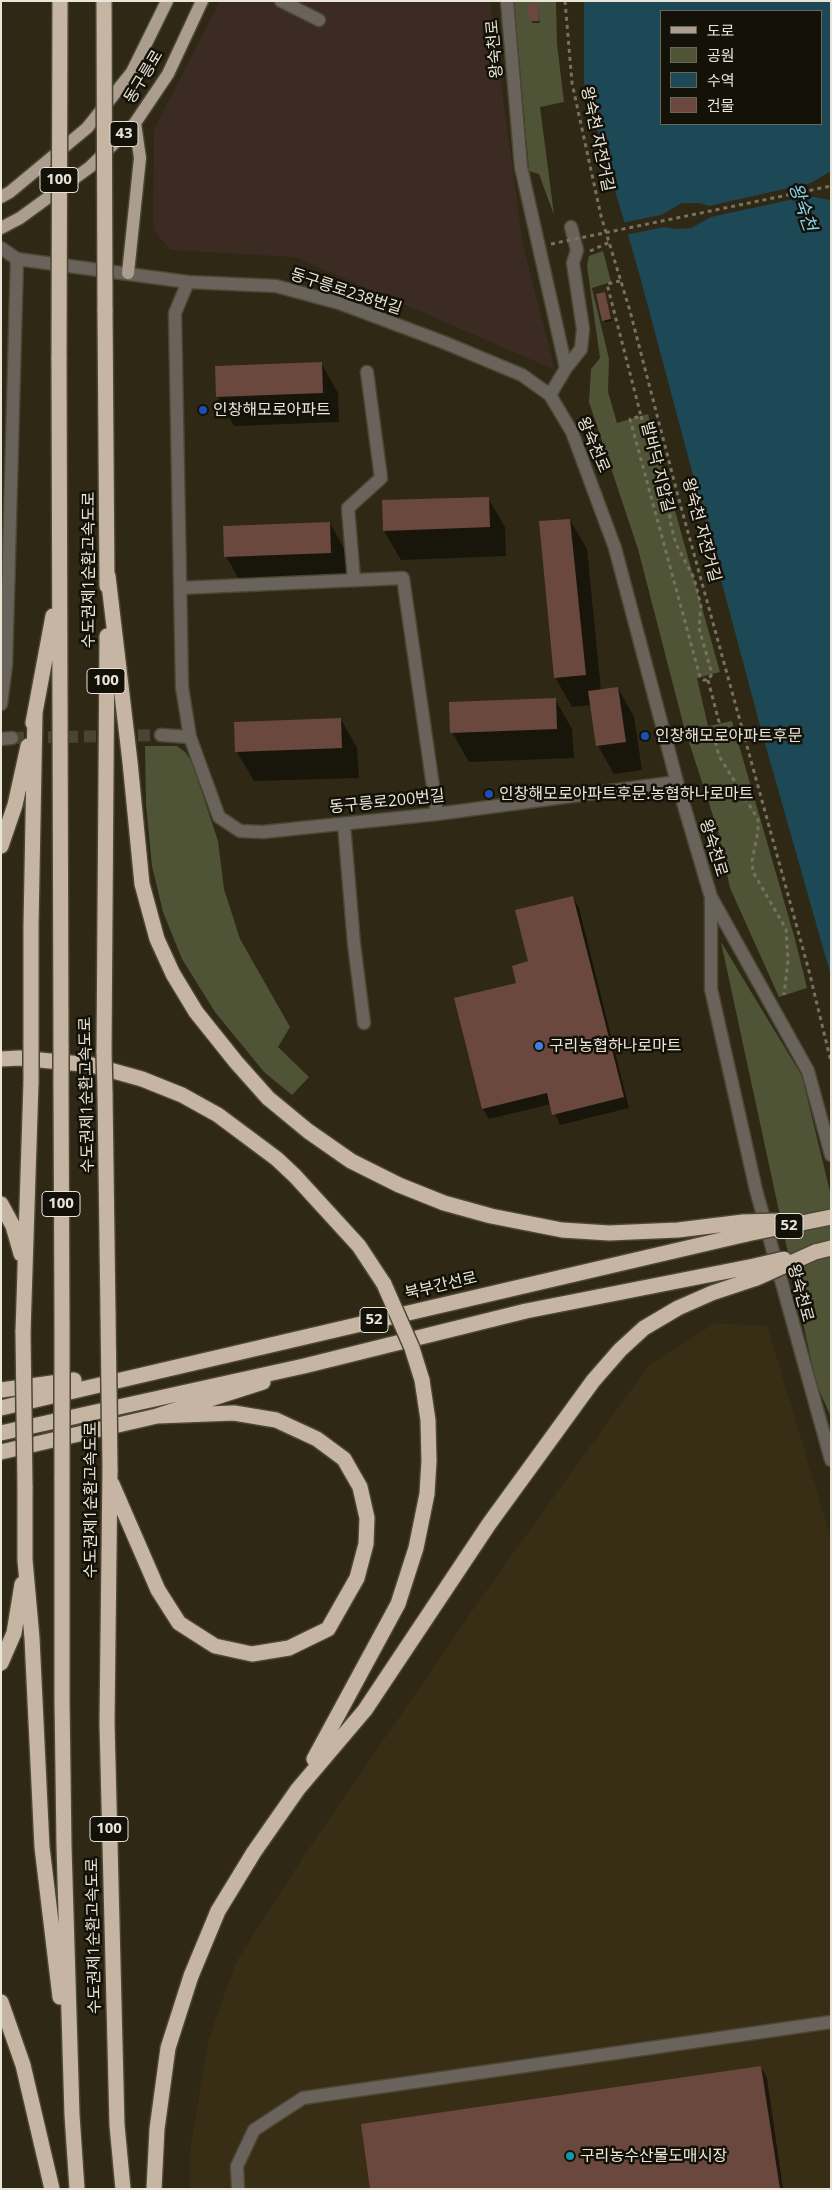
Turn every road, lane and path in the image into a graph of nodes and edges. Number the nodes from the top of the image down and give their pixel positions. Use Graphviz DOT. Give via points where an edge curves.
graph roads {
  1 [pos="60,1"];
  2 [pos="104,1"];
  3 [pos="167,1"];
  4 [pos="202,1"];
  5 [pos="281,1"];
  6 [pos="507,1"];
  7 [pos="565,1"];
  8 [pos="319,20"];
  9 [pos="135,123"];
  10 [pos="831,186"];
  11 [pos="1,197"];
  12 [pos="571,227"];
  13 [pos="1,228"];
  14 [pos="551,244"];
  15 [pos="1,248"];
  16 [pos="17,258"];
  17 [pos="128,273"];
  18 [pos="620,281"];
  19 [pos="188,282"];
  20 [pos="566,368"];
  21 [pos="367,372"];
  22 [pos="550,395"];
  23 [pos="641,416"];
  24 [pos="60,575"];
  25 [pos="108,576"];
  26 [pos="354,580"];
  27 [pos="180,588"];
  28 [pos="4,667"];
  29 [pos="708,680"];
  30 [pos="1,704"];
  31 [pos="35,714"];
  32 [pos="161,735"];
  33 [pos="190,737"];
  34 [pos="677,782"];
  35 [pos="437,814"];
  36 [pos="344,824"];
  37 [pos="1,846"];
  38 [pos="711,897"];
  39 [pos="784,995"];
  40 [pos="364,1023"];
  41 [pos="1,1059"];
  42 [pos="831,1062"];
  43 [pos="831,1155"];
  44 [pos="1,1204"];
  45 [pos="826,1218"];
  46 [pos="745,1228"];
  47 [pos="831,1248"];
  48 [pos="756,1272"];
  49 [pos="23,1332"];
  50 [pos="184,1365"];
  51 [pos="304,1366"];
  52 [pos="1,1390"];
  53 [pos="1,1408"];
  54 [pos="157,1416"];
  55 [pos="1,1433"];
  56 [pos="1,1452"];
  57 [pos="831,1460"];
  58 [pos="110,1473"];
  59 [pos="25,1560"];
  60 [pos="1,1663"];
  61 [pos="298,1789"];
  62 [pos="1,2002"];
  63 [pos="831,2022"];
  64 [pos="72,2093"];
  65 [pos="52,2189"];
  66 [pos="78,2189"];
  67 [pos="122,2189"];
  68 [pos="154,2189"];
  69 [pos="238,2189"];
  1 -- 24 [label="highway, 수도권제1순환고속도로 / 100, bridge"];
  2 -- 25 [label="highway, 수도권제1순환고속도로 / 100, bridge"];
  3 -- 11 [label="main road, 동구릉로 / 43" via="132,72 87,128"];
  4 -- 9 [label="main road, 동구릉로 / 43" via="168,74"];
  5 -- 8 [label="street"];
  6 -- 20 [label="street, 왕숙천로" via="521,167"];
  7 -- 18 [label="path, 왕숙천 자전거길" via="572,83 601,216"];
  9 -- 13 [label="main road, 동구릉로 / 43" via="90,167"];
  9 -- 17 [label="main road" via="140,158"];
  10 -- 14 [label="path, bridge"];
  12 -- 20 [label="street" via="577,250 573,263 583,329 581,349"];
  15 -- 16 [label="street, 동구릉로238번길"];
  16 -- 17 [label="street, 동구릉로238번길"];
  16 -- 28 [label="street"];
  17 -- 19 [label="street, 동구릉로238번길"];
  18 -- 23 [label="path" via="608,284"];
  18 -- 42 [label="path, 왕숙천 자전거길"];
  19 -- 22 [label="street, 동구릉로238번길" via="276,286 339,303 522,375"];
  19 -- 27 [label="street, 동구릉로200번길" via="175,313"];
  20 -- 22 [label="street"];
  21 -- 26 [label="street" via="380,478 348,508"];
  22 -- 34 [label="street, 왕숙천로" via="572,432 615,548"];
  23 -- 29 [label="path, 발바닥 지압길" via="669,488 670,525 676,544 694,578 701,606 699,628 712,674"];
  23 -- 29 [label="path, 발바닥 지압길" via="630,419 700,677"];
  24 -- 31 [label="highway"];
  24 -- 64 [label="highway, 수도권제1순환고속도로 / 100, bridge" via="64,1846"];
  25 -- 46 [label="highway" via="142,884 156,939 196,1012 268,1098 308,1132 350,1161 444,1203 491,1216 562,1230 609,1233"];
  25 -- 58 [label="highway, 수도권제1순환고속도로 / 100, bridge" via="104,1093"];
  26 -- 27 [label="street"];
  26 -- 35 [label="street" via="403,578"];
  27 -- 33 [label="street, 동구릉로200번길" via="182,687"];
  28 -- 30 [label="street"];
  29 -- 39 [label="path" via="719,722 715,741 719,756 758,819 753,872 786,929 788,960"];
  31 -- 37 [label="highway" via="15,805"];
  31 -- 49 [label="highway, bridge"];
  32 -- 33 [label="street"];
  33 -- 36 [label="street, 동구릉로200번길" via="219,818 240,831 264,832"];
  34 -- 35 [label="street, 동구릉로200번길"];
  34 -- 38 [label="street, 왕숙천로"];
  35 -- 36 [label="street, 동구릉로200번길"];
  36 -- 40 [label="street"];
  38 -- 43 [label="street, 왕숙천로" via="808,1071"];
  38 -- 57 [label="street, 왕숙천로" via="712,989 756,1190"];
  41 -- 61 [label="highway, bridge" via="92,1065 142,1079 182,1095 218,1115 295,1176 359,1246 384,1284 412,1348 422,1380 428,1420 429,1461 427,1494 416,1548 398,1604"];
  44 -- 49 [label="highway" via="13,1226 21,1254"];
  45 -- 46 [label="highway, bridge"];
  46 -- 50 [label="highway, 북부간선로 / 52"];
  47 -- 48 [label="highway, 52, bridge"];
  48 -- 51 [label="highway, 52" via="526,1311"];
  48 -- 61 [label="highway" via="678,1308 644,1328 620,1350 489,1524 364,1710"];
  49 -- 59 [label="highway, bridge"];
  50 -- 52 [label="highway"];
  50 -- 53 [label="highway, 북부간선로 / 52"];
  51 -- 54 [label="highway" via="240,1391"];
  51 -- 55 [label="highway, 52"];
  54 -- 56 [label="highway"];
  54 -- 58 [label="highway" via="234,1413 276,1420 317,1438 344,1459 360,1487 367,1518 366,1544 358,1578 328,1628 290,1648 252,1654 215,1646 179,1623 158,1590"];
  58 -- 67 [label="highway, 수도권제1순환고속도로 / 100" via="106,1723 117,2125"];
  59 -- 60 [label="highway" via="14,1633"];
  59 -- 64 [label="highway" via="42,1847"];
  61 -- 68 [label="highway" via="218,1911 191,1976 168,2048"];
  62 -- 65 [label="highway" via="23,2065"];
  63 -- 69 [label="street" via="303,2098 254,2130 237,2166"];
  64 -- 66 [label="highway, 수도권제1순환고속도로 / 100"];
}
